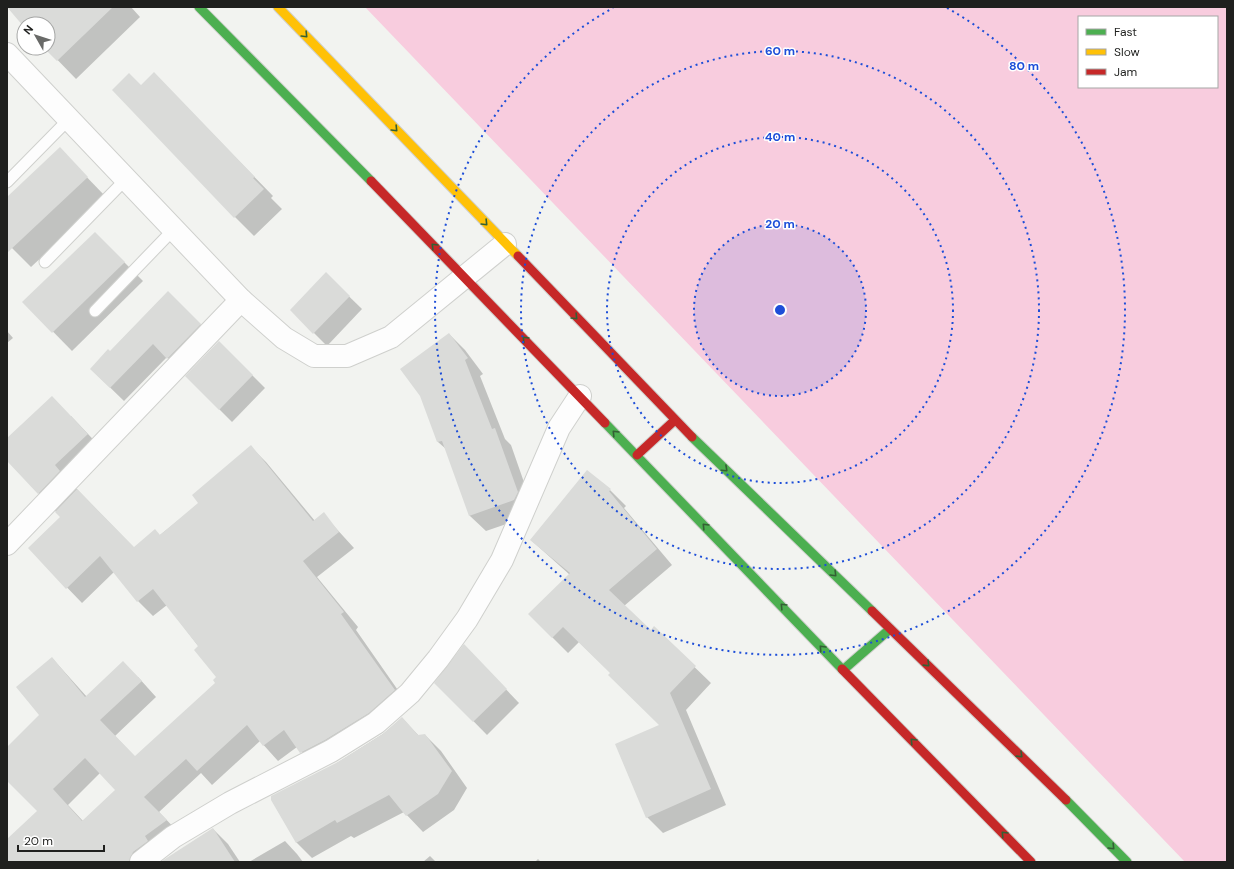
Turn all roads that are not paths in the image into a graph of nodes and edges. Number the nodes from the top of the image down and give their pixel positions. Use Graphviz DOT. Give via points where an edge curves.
graph roads {
  1 [pos="199,7"];
  2 [pos="278,7"];
  3 [pos="7,54"];
  4 [pos="69,119"];
  5 [pos="126,179"];
  6 [pos="7,182"];
  7 [pos="174,229"];
  8 [pos="505,244"];
  9 [pos="45,262"];
  10 [pos="465,277"];
  11 [pos="241,300"];
  12 [pos="95,311"];
  13 [pos="580,396"];
  14 [pos="675,420"];
  15 [pos="637,455"];
  16 [pos="10,535"];
  17 [pos="890,629"];
  18 [pos="843,670"];
  19 [pos="141,862"];
  20 [pos="1031,862"];
  21 [pos="1127,862"];
  10 -- 1 [label="main road, one-way"];
  2 -- 8 [label="main road, one-way"];
  3 -- 4 [label="street"];
  4 -- 5 [label="street"];
  4 -- 6 [label="lane"];
  5 -- 7 [label="street"];
  5 -- 9 [label="lane"];
  7 -- 11 [label="street"];
  7 -- 12 [label="lane"];
  8 -- 10 [label="street"];
  8 -- 14 [label="main road, one-way"];
  10 -- 11 [label="street" via="392,337 347,356 314,356 284,338"];
  13 -- 10 [label="main road, one-way"];
  11 -- 16 [label="street"];
  15 -- 13 [label="main road, one-way"];
  13 -- 19 [label="street" via="559,428 502,560 467,619 410,693 376,723 332,751 230,803 173,837"];
  14 -- 15 [label="main road"];
  14 -- 17 [label="main road, one-way"];
  18 -- 15 [label="main road, one-way"];
  17 -- 18 [label="main road"];
  17 -- 21 [label="main road, one-way"];
  20 -- 18 [label="main road, one-way"];
}
